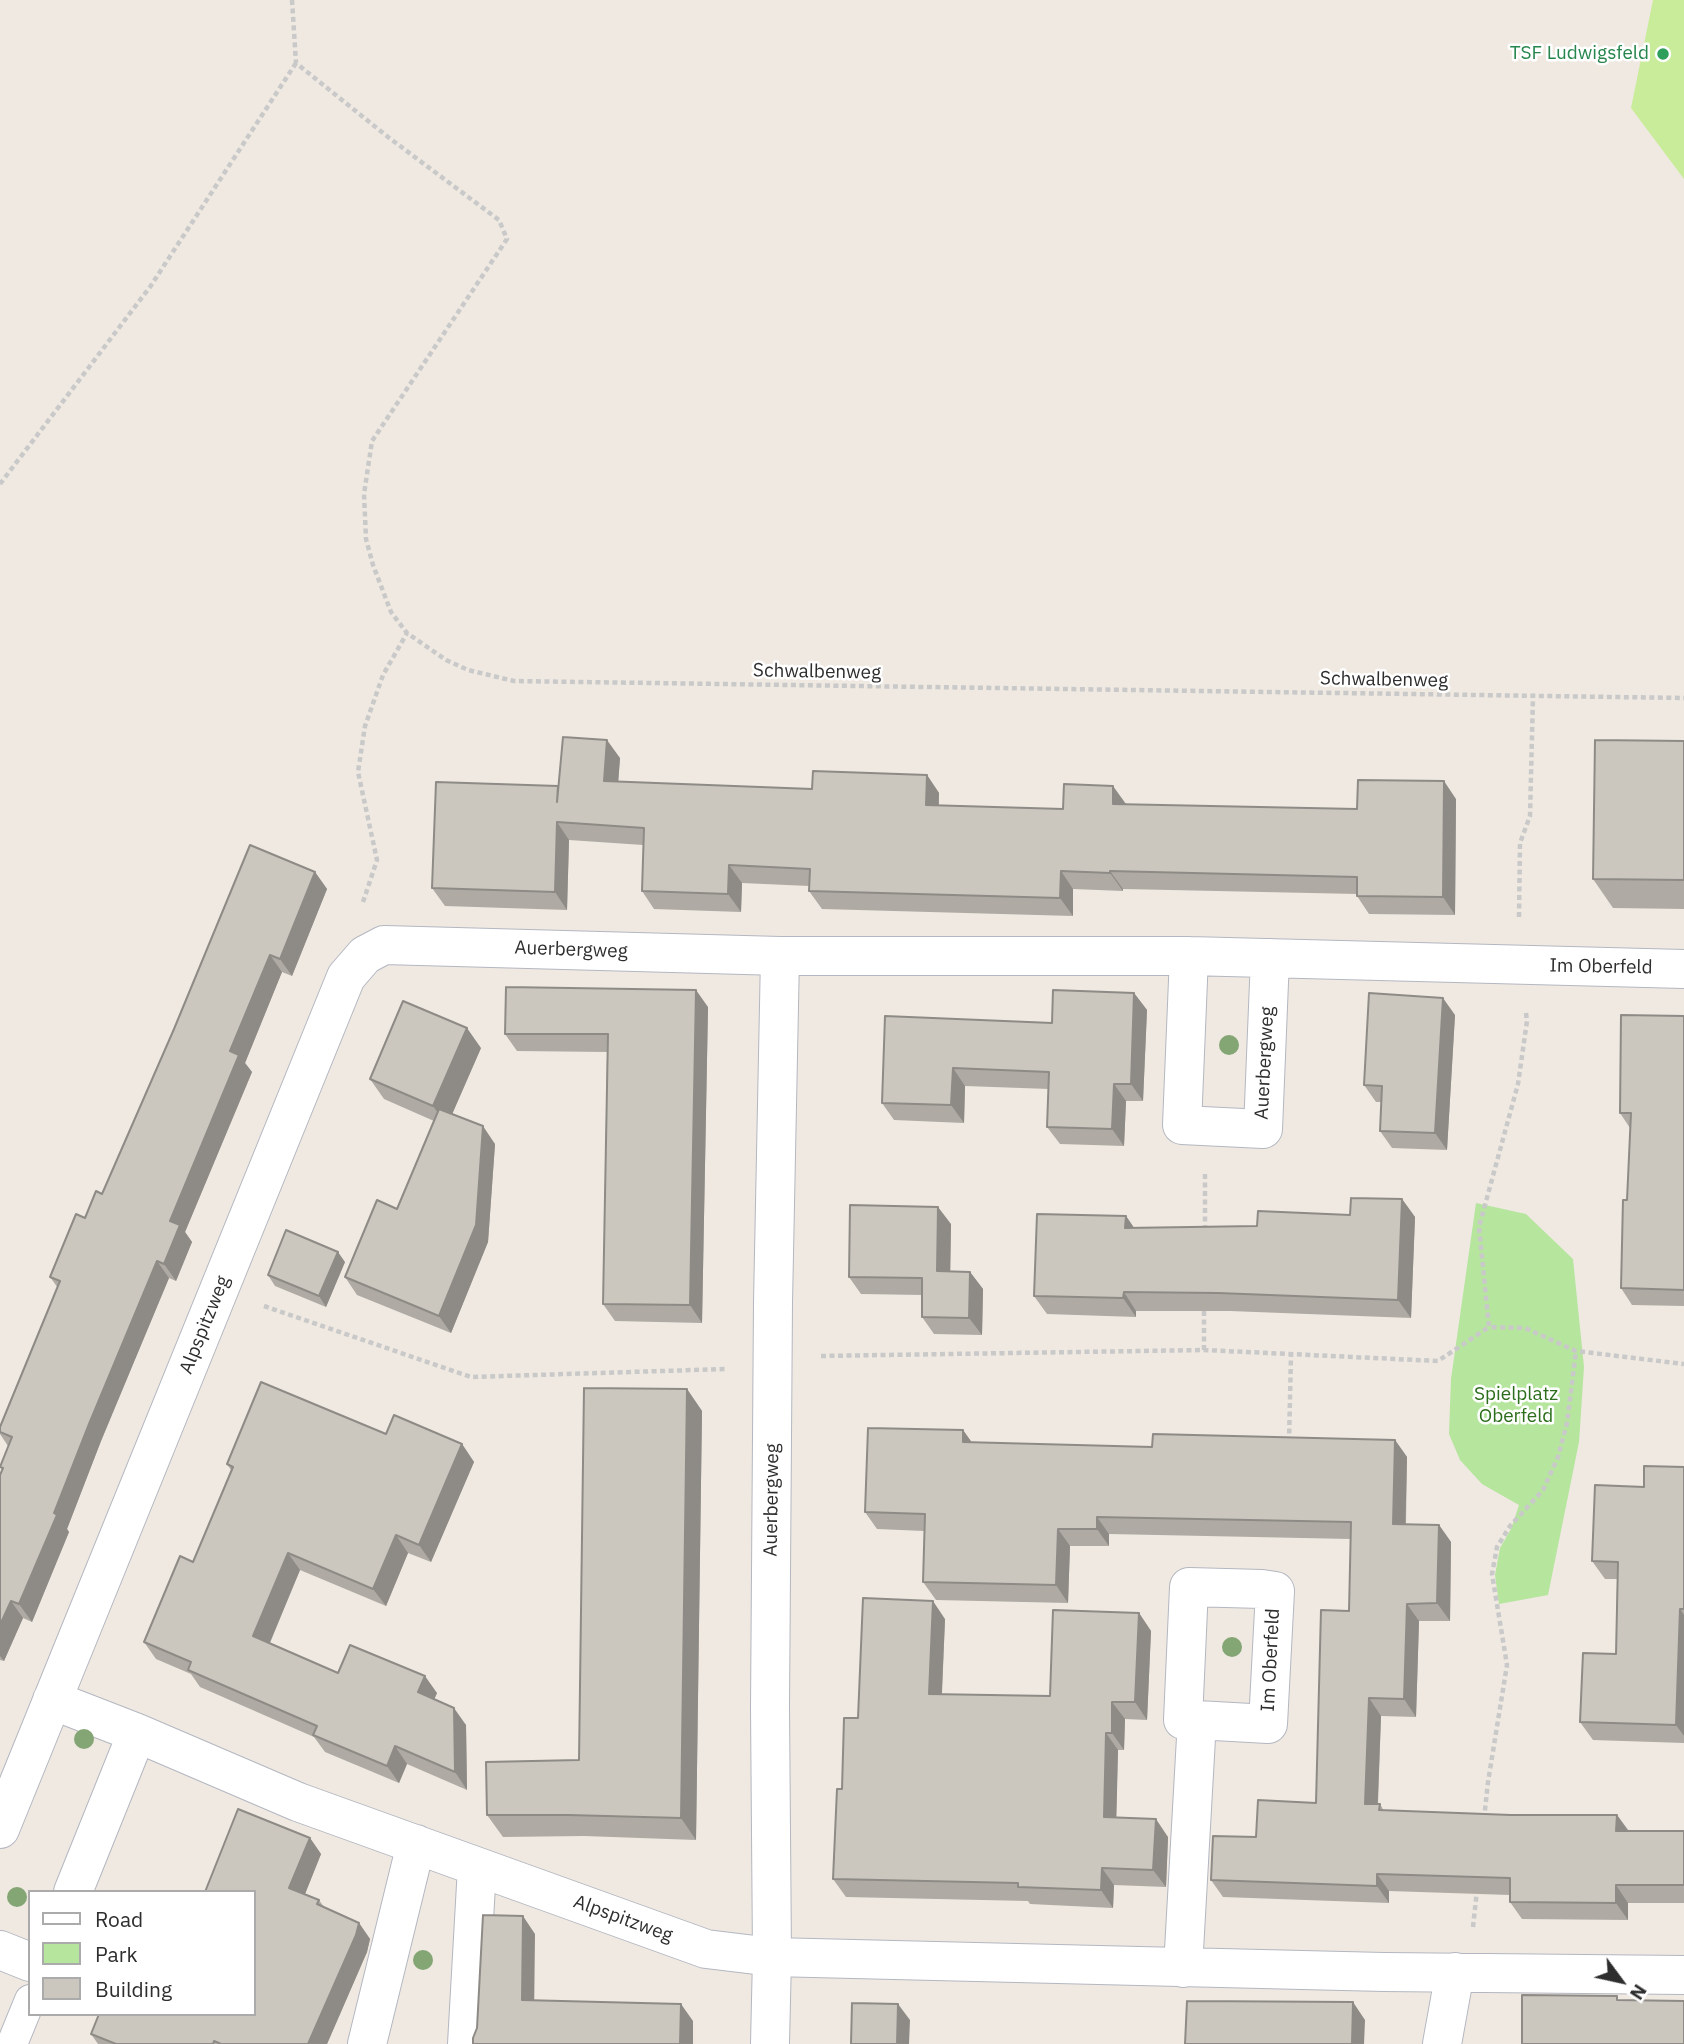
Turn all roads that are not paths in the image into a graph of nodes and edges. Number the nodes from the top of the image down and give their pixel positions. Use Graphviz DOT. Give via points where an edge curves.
graph roads {
  1 [pos="365,955"];
  2 [pos="779,956"];
  3 [pos="1189,957"];
  4 [pos="1270,958"];
  5 [pos="1518,965"];
  6 [pos="1684,968"];
  7 [pos="52,1700"];
  8 [pos="1197,1720"];
  9 [pos="137,1733"];
  10 [pos="0,1829"];
  11 [pos="416,1844"];
  12 [pos="477,1867"];
  13 [pos="75,1890"];
  14 [pos="0,1950"];
  15 [pos="772,1957"];
  16 [pos="28,1961"];
  17 [pos="1183,1968"];
  18 [pos="1455,1972"];
  19 [pos="1684,1975"];
  20 [pos="28,2005"];
  21 [pos="12,2044"];
  22 [pos="367,2044"];
  23 [pos="467,2044"];
  24 [pos="770,2044"];
  25 [pos="1441,2044"];
  1 -- 2 [label="street, Auerbergweg" via="384,945"];
  1 -- 7 [label="street, Alpspitzweg" via="346,977"];
  2 -- 3 [label="street, Auerbergweg"];
  2 -- 15 [label="street, Auerbergweg" via="770,1693"];
  3 -- 4 [label="street, Auerbergweg"];
  3 -- 4 [label="street, Auerbergweg" via="1182,1125 1263,1129"];
  4 -- 5 [label="street, Auerbergweg"];
  5 -- 6 [label="street, Im Oberfeld"];
  7 -- 9 [label="street, Alpspitzweg"];
  7 -- 10 [label="street, Alpspitzweg"];
  8 -- 17 [label="street"];
  9 -- 11 [label="street, Alpspitzweg" via="299,1802"];
  9 -- 13 [label="street"];
  11 -- 12 [label="street, Alpspitzweg"];
  11 -- 22 [label="street"];
  12 -- 15 [label="street, Alpspitzweg" via="706,1949"];
  12 -- 23 [label="street"];
  14 -- 16 [label="street"];
  15 -- 17 [label="street"];
  15 -- 24 [label="street, Auerbergweg"];
  17 -- 18 [label="street"];
  18 -- 19 [label="street"];
  18 -- 25 [label="street"];
  20 -- 21 [label="lane"];
}
